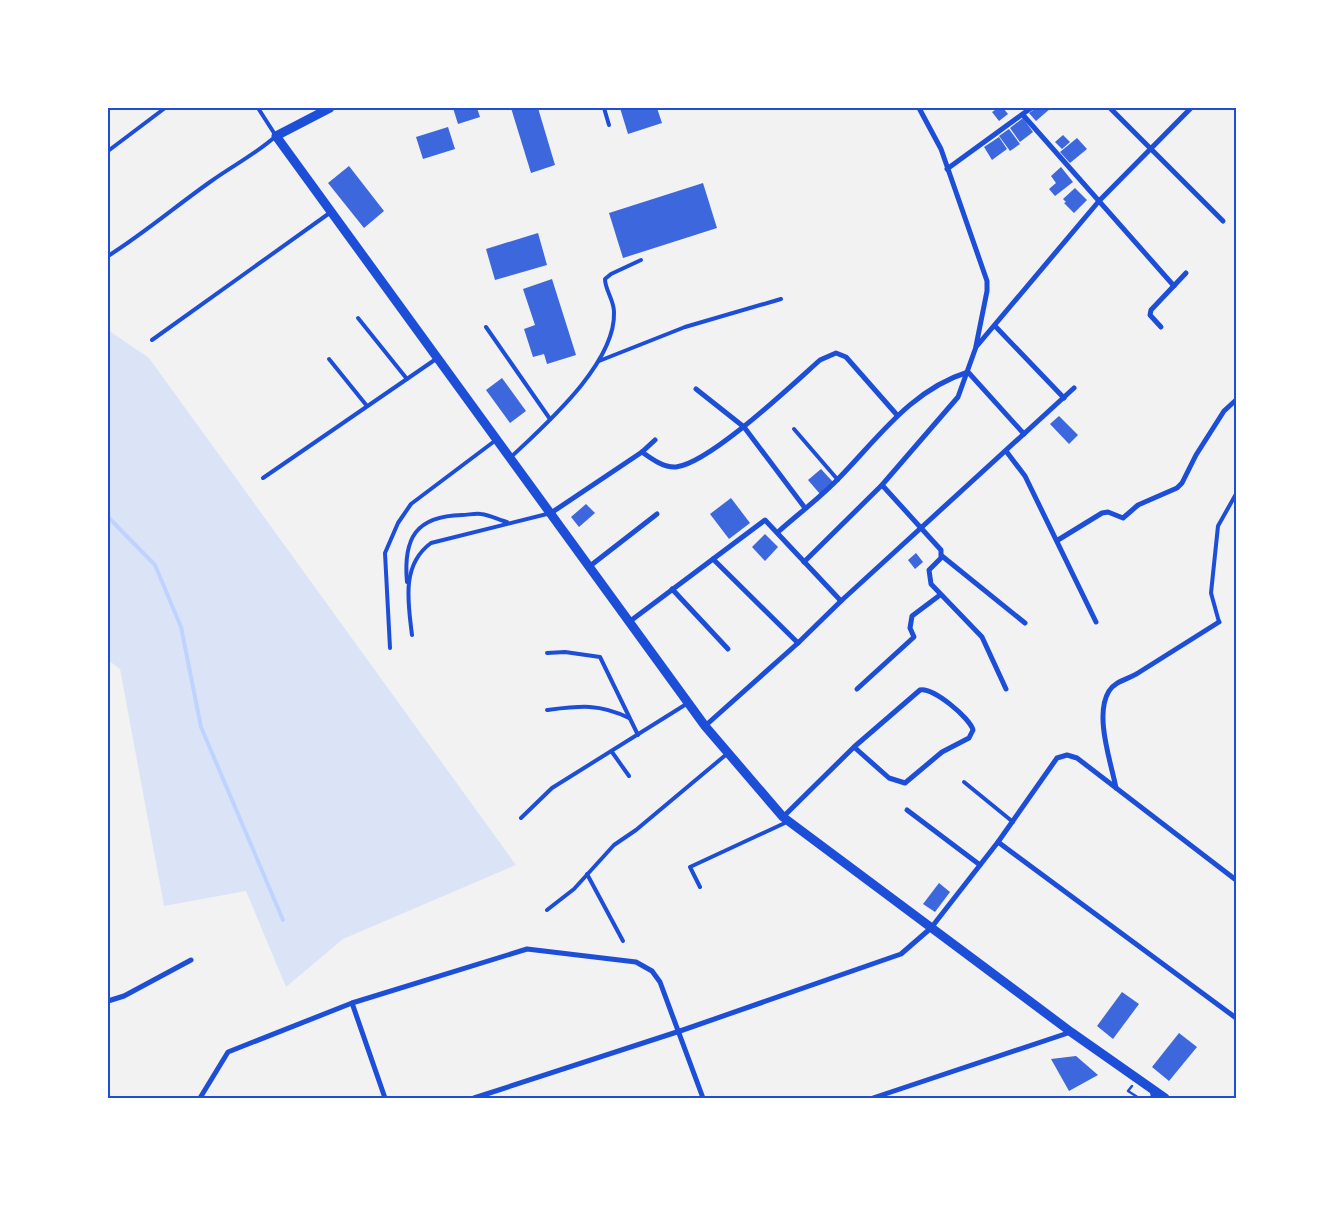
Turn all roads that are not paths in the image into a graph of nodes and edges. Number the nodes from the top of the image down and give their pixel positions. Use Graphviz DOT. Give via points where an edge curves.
graph roads {
  1 [pos="165,108"];
  2 [pos="258,108"];
  3 [pos="330,108"];
  4 [pos="604,108"];
  5 [pos="919,108"];
  6 [pos="1031,108"];
  7 [pos="1110,108"];
  8 [pos="1191,108"];
  9 [pos="1023,115"];
  10 [pos="610,126"];
  11 [pos="276,136"];
  12 [pos="1151,150"];
  13 [pos="108,151"];
  14 [pos="947,169"];
  15 [pos="1098,201"];
  16 [pos="331,212"];
  17 [pos="1224,221"];
  18 [pos="108,256"];
  19 [pos="641,260"];
  20 [pos="1186,273"];
  21 [pos="1174,286"];
  22 [pos="780,299"];
  23 [pos="358,318"];
  24 [pos="995,326"];
  25 [pos="486,327"];
  26 [pos="1161,328"];
  27 [pos="152,340"];
  28 [pos="976,346"];
  29 [pos="329,359"];
  30 [pos="437,359"];
  31 [pos="598,361"];
  32 [pos="968,372"];
  33 [pos="406,379"];
  34 [pos="1074,388"];
  35 [pos="696,389"];
  36 [pos="1064,398"];
  37 [pos="1236,400"];
  38 [pos="367,406"];
  39 [pos="897,415"];
  40 [pos="550,419"];
  41 [pos="744,427"];
  42 [pos="794,429"];
  43 [pos="1024,434"];
  44 [pos="496,440"];
  45 [pos="655,440"];
  46 [pos="1006,451"];
  47 [pos="642,452"];
  48 [pos="509,458"];
  49 [pos="263,478"];
  50 [pos="838,480"];
  51 [pos="882,485"];
  52 [pos="1236,494"];
  53 [pos="805,508"];
  54 [pos="551,514"];
  55 [pos="657,514"];
  56 [pos="507,522"];
  57 [pos="920,527"];
  58 [pos="778,532"];
  59 [pos="1058,540"];
  60 [pos="942,556"];
  61 [pos="713,559"];
  62 [pos="804,562"];
  63 [pos="590,566"];
  64 [pos="407,585"];
  65 [pos="672,589"];
  66 [pos="940,595"];
  67 [pos="841,600"];
  68 [pos="1025,622"];
  69 [pos="1096,622"];
  70 [pos="1218,622"];
  71 [pos="629,623"];
  72 [pos="412,635"];
  73 [pos="798,643"];
  74 [pos="390,648"];
  75 [pos="728,648"];
  76 [pos="547,653"];
  77 [pos="857,689"];
  78 [pos="1006,689"];
  79 [pos="688,703"];
  80 [pos="547,710"];
  81 [pos="630,719"];
  82 [pos="705,726"];
  83 [pos="638,735"];
  84 [pos="854,747"];
  85 [pos="612,752"];
  86 [pos="728,753"];
  87 [pos="629,776"];
  88 [pos="964,782"];
  89 [pos="1116,788"];
  90 [pos="908,810"];
  91 [pos="521,818"];
  92 [pos="786,819"];
  93 [pos="1013,822"];
  94 [pos="998,842"];
  95 [pos="980,865"];
  96 [pos="587,874"];
  97 [pos="1236,880"];
  98 [pos="700,887"];
  99 [pos="548,910"];
  100 [pos="931,928"];
  101 [pos="623,941"];
  102 [pos="191,960"];
  103 [pos="108,1001"];
  104 [pos="352,1003"];
  105 [pos="1236,1018"];
  106 [pos="680,1031"];
  107 [pos="1071,1032"];
  108 [pos="1156,1095"];
  109 [pos="200,1098"];
  110 [pos="385,1098"];
  111 [pos="474,1098"];
  112 [pos="703,1098"];
  113 [pos="873,1098"];
  114 [pos="1165,1098"];
  1 -- 13 [label="lane"];
  2 -- 11 [label="lane"];
  3 -- 11 [label="street"];
  4 -- 10 [label="lane"];
  5 -- 14 [label="street" via="941,149"];
  6 -- 9 [label="street"];
  7 -- 12 [label="street"];
  8 -- 12 [label="street"];
  9 -- 14 [label="street"];
  9 -- 15 [label="street"];
  11 -- 16 [label="street"];
  11 -- 18 [label="lane"];
  12 -- 15 [label="street"];
  12 -- 17 [label="street"];
  14 -- 28 [label="street" via="987,281"];
  15 -- 21 [label="street"];
  15 -- 24 [label="street"];
  16 -- 27 [label="lane"];
  16 -- 30 [label="street"];
  19 -- 31 [label="lane" via="605,278 614,312 609,341"];
  20 -- 21 [label="street"];
  21 -- 26 [label="street" via="1151,310 1150,315"];
  22 -- 31 [label="lane" via="686,327"];
  23 -- 33 [label="lane"];
  24 -- 28 [label="street"];
  24 -- 36 [label="street"];
  25 -- 40 [label="lane"];
  28 -- 32 [label="street"];
  29 -- 38 [label="lane"];
  30 -- 33 [label="lane"];
  30 -- 44 [label="street"];
  31 -- 40 [label="lane" via="586,380"];
  32 -- 39 [label="street" via="945,379"];
  32 -- 43 [label="street"];
  32 -- 51 [label="street" via="958,397"];
  33 -- 38 [label="lane"];
  34 -- 36 [label="street"];
  35 -- 41 [label="street"];
  36 -- 43 [label="street"];
  37 -- 59 [label="street" via="1224,411 1177,488 1138,505 1124,518 1105,512"];
  38 -- 49 [label="lane"];
  39 -- 41 [label="street" via="846,357 836,353 820,360"];
  39 -- 50 [label="street"];
  40 -- 48 [label="lane"];
  41 -- 47 [label="street" via="689,464 662,464"];
  41 -- 53 [label="street"];
  42 -- 50 [label="lane"];
  43 -- 46 [label="street"];
  44 -- 48 [label="street"];
  44 -- 74 [label="lane" via="410,504 398,523 385,553"];
  45 -- 47 [label="street"];
  46 -- 57 [label="street"];
  46 -- 59 [label="street" via="1025,476"];
  47 -- 54 [label="street"];
  48 -- 54 [label="street"];
  50 -- 53 [label="street"];
  51 -- 57 [label="street"];
  51 -- 62 [label="street"];
  52 -- 70 [label="lane" via="1218,526 1210,593"];
  53 -- 58 [label="street"];
  54 -- 56 [label="lane"];
  54 -- 63 [label="street"];
  55 -- 63 [label="street"];
  56 -- 64 [label="lane" via="431,543 421,550"];
  56 -- 64 [label="lane" via="481,514 440,516 422,525 410,542 405,564"];
  57 -- 60 [label="street" via="941,550"];
  57 -- 67 [label="street"];
  58 -- 61 [label="street" via="765,520"];
  58 -- 62 [label="street"];
  59 -- 69 [label="street"];
  60 -- 66 [label="street" via="928,575"];
  60 -- 68 [label="street"];
  61 -- 65 [label="street"];
  61 -- 73 [label="street"];
  62 -- 67 [label="street"];
  63 -- 71 [label="street"];
  64 -- 72 [label="lane"];
  65 -- 71 [label="street"];
  65 -- 75 [label="street"];
  66 -- 77 [label="street" via="912,616 910,628 914,637"];
  66 -- 78 [label="street" via="982,637"];
  67 -- 73 [label="street"];
  70 -- 89 [label="street" via="1108,691 1104,730"];
  71 -- 79 [label="street"];
  73 -- 82 [label="street"];
  76 -- 81 [label="lane" via="600,657"];
  79 -- 82 [label="street"];
  79 -- 83 [label="lane"];
  80 -- 81 [label="lane" via="590,706"];
  81 -- 83 [label="lane"];
  82 -- 86 [label="street"];
  83 -- 85 [label="lane"];
  84 -- 84 [label="street" via="916,693 925,689 936,692 969,722 973,730 969,738 942,752 910,781 899,783"];
  84 -- 92 [label="street"];
  85 -- 87 [label="lane"];
  85 -- 91 [label="lane" via="552,788"];
  86 -- 92 [label="street"];
  86 -- 96 [label="lane" via="614,846"];
  88 -- 93 [label="lane"];
  89 -- 93 [label="street" via="1077,758 1067,755 1057,758"];
  89 -- 97 [label="street"];
  90 -- 95 [label="street"];
  92 -- 98 [label="lane" via="690,867"];
  92 -- 100 [label="street"];
  93 -- 94 [label="street"];
  94 -- 95 [label="street"];
  94 -- 105 [label="street"];
  95 -- 100 [label="street"];
  96 -- 99 [label="lane"];
  96 -- 101 [label="lane"];
  100 -- 106 [label="street" via="901,954"];
  100 -- 107 [label="street"];
  102 -- 103 [label="street" via="124,996"];
  104 -- 106 [label="street" via="527,949 636,962 652,970"];
  104 -- 109 [label="street" via="228,1052"];
  104 -- 110 [label="street"];
  106 -- 111 [label="street"];
  106 -- 112 [label="street"];
  107 -- 108 [label="street"];
  107 -- 113 [label="street"];
  108 -- 114 [label="street"];
}
